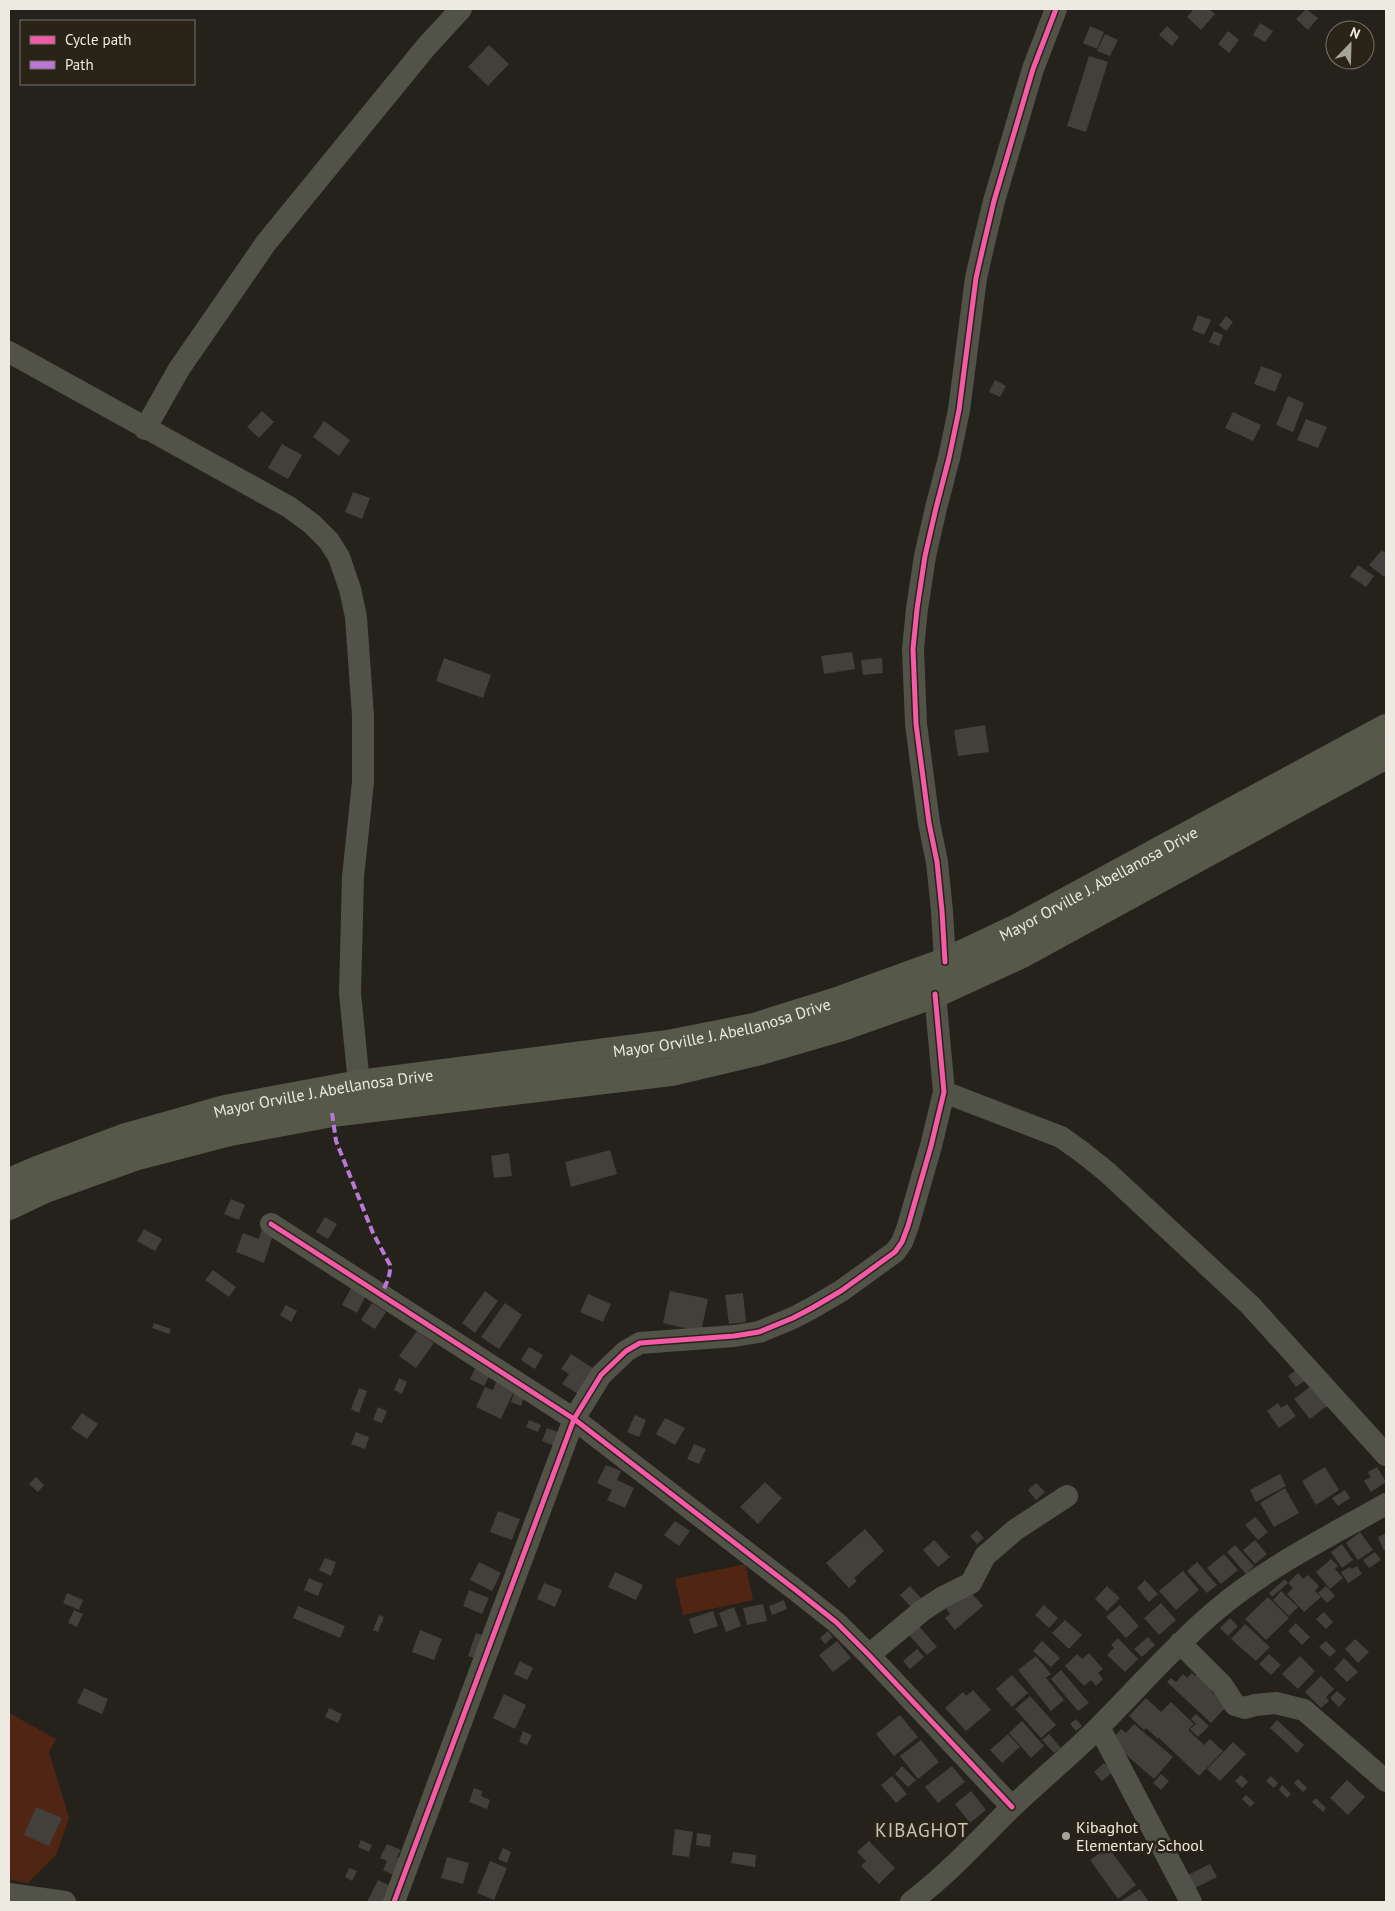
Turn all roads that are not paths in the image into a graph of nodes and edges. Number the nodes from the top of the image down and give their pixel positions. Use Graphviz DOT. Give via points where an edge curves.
graph roads {
  1 [pos="461,9"];
  2 [pos="1056,9"];
  3 [pos="9,352"];
  4 [pos="145,429"];
  5 [pos="1386,728"];
  6 [pos="1384,761"];
  7 [pos="1137,876"];
  8 [pos="945,962"];
  9 [pos="935,994"];
  10 [pos="668,1044"];
  11 [pos="671,1072"];
  12 [pos="358,1084"];
  13 [pos="944,1092"];
  14 [pos="9,1182"];
  15 [pos="9,1206"];
  16 [pos="271,1224"];
  17 [pos="574,1419"];
  18 [pos="1386,1455"];
  19 [pos="1067,1496"];
  20 [pos="1386,1504"];
  21 [pos="1180,1643"];
  22 [pos="869,1655"];
  23 [pos="1099,1727"];
  24 [pos="1386,1781"];
  25 [pos="1012,1807"];
  26 [pos="9,1894"];
  27 [pos="65,1902"];
  28 [pos="394,1902"];
  29 [pos="911,1902"];
  30 [pos="1191,1902"];
  1 -- 4 [label="street" via="266,243 179,369"];
  2 -- 8 [label="street" via="1033,69 980,261 958,410 917,609 913,649 916,724 937,862"];
  3 -- 4 [label="street"];
  4 -- 12 [label="street" via="289,507 312,524 339,557 350,589 357,625 363,716 363,782 353,876 350,993"];
  5 -- 7 [label="main road, Mayor Orville J. Abellanosa Drive"];
  6 -- 7 [label="main road, Mayor Orville J. Abellanosa Drive"];
  7 -- 8 [label="main road, Mayor Orville J. Abellanosa Drive"];
  7 -- 9 [label="main road, Mayor Orville J. Abellanosa Drive" via="1022,954"];
  8 -- 10 [label="main road, Mayor Orville J. Abellanosa Drive" via="754,1027"];
  9 -- 11 [label="main road, Mayor Orville J. Abellanosa Drive" via="796,1041"];
  9 -- 13 [label="street"];
  10 -- 11 [label="main road"];
  10 -- 12 [label="main road, Mayor Orville J. Abellanosa Drive"];
  11 -- 15 [label="main road, Mayor Orville J. Abellanosa Drive" via="332,1113 230,1132 134,1157 45,1189"];
  12 -- 14 [label="main road, Mayor Orville J. Abellanosa Drive" via="225,1109 123,1138"];
  13 -- 17 [label="street" via="911,1218 895,1252 841,1291 765,1330 734,1336 640,1343 626,1350 601,1375"];
  13 -- 18 [label="street" via="1061,1137 1094,1162 1250,1305"];
  16 -- 17 [label="street"];
  17 -- 22 [label="street" via="836,1622"];
  17 -- 28 [label="street"];
  19 -- 22 [label="street" via="1015,1530 985,1556 971,1583 923,1610"];
  20 -- 21 [label="street" via="1270,1571 1215,1611"];
  21 -- 23 [label="street"];
  21 -- 24 [label="street" via="1222,1685 1235,1705 1245,1708 1276,1703 1304,1710"];
  22 -- 25 [label="street"];
  23 -- 25 [label="street"];
  23 -- 30 [label="street"];
  25 -- 29 [label="street" via="961,1859"];
  26 -- 27 [label="street"];
}
